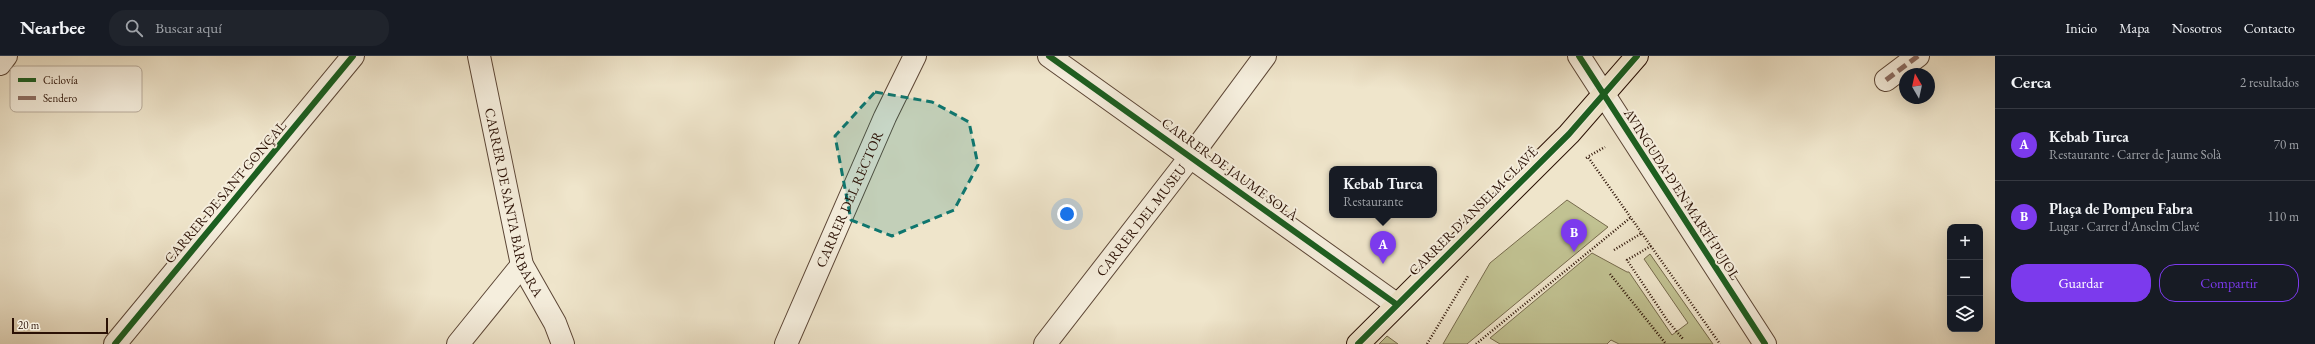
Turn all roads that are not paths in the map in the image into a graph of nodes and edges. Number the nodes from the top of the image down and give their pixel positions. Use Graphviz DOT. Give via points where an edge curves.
graph roads {
  1 [pos="6,56"];
  2 [pos="353,56"];
  3 [pos="479,56"];
  4 [pos="915,56"];
  5 [pos="1048,56"];
  6 [pos="1265,56"];
  7 [pos="1579,56"];
  8 [pos="1637,56"];
  9 [pos="1918,56"];
  10 [pos="0,64"];
  11 [pos="1886,80"];
  12 [pos="1604,96"];
  13 [pos="1191,156"];
  14 [pos="522,265"];
  15 [pos="1396,304"];
  16 [pos="115,344"];
  17 [pos="458,344"];
  18 [pos="563,344"];
  19 [pos="786,344"];
  20 [pos="1045,344"];
  21 [pos="1358,344"];
  22 [pos="1765,344"];
  1 -- 10 [label="street"];
  2 -- 16 [label="street, CARRER DE SANT GONÇAL"];
  3 -- 14 [label="street, CARRER DE SANTA BÀRBARA"];
  4 -- 19 [label="street, CARRER DEL RECTOR" via="885,117"];
  5 -- 13 [label="street, CARRER DE JAUME SOLÀ"];
  6 -- 13 [label="street, CARRER DEL MUSEU"];
  7 -- 12 [label="street, AVINGUDA D'EN MARTÍ PUJOL"];
  8 -- 12 [label="main road, CARRER D'ANSELM CLAVÉ"];
  9 -- 11 [label="street"];
  12 -- 15 [label="main road, CARRER D'ANSELM CLAVÉ" via="1569,134"];
  12 -- 22 [label="street, AVINGUDA D'EN MARTÍ PUJOL"];
  13 -- 15 [label="street, CARRER DE JAUME SOLÀ"];
  13 -- 20 [label="street, CARRER DEL MUSEU"];
  14 -- 17 [label="street"];
  14 -- 18 [label="street, CARRER DE SANTA BÀRBARA" via="555,323"];
  15 -- 21 [label="main road, CARRER D'ANSELM CLAVÉ"];
}
